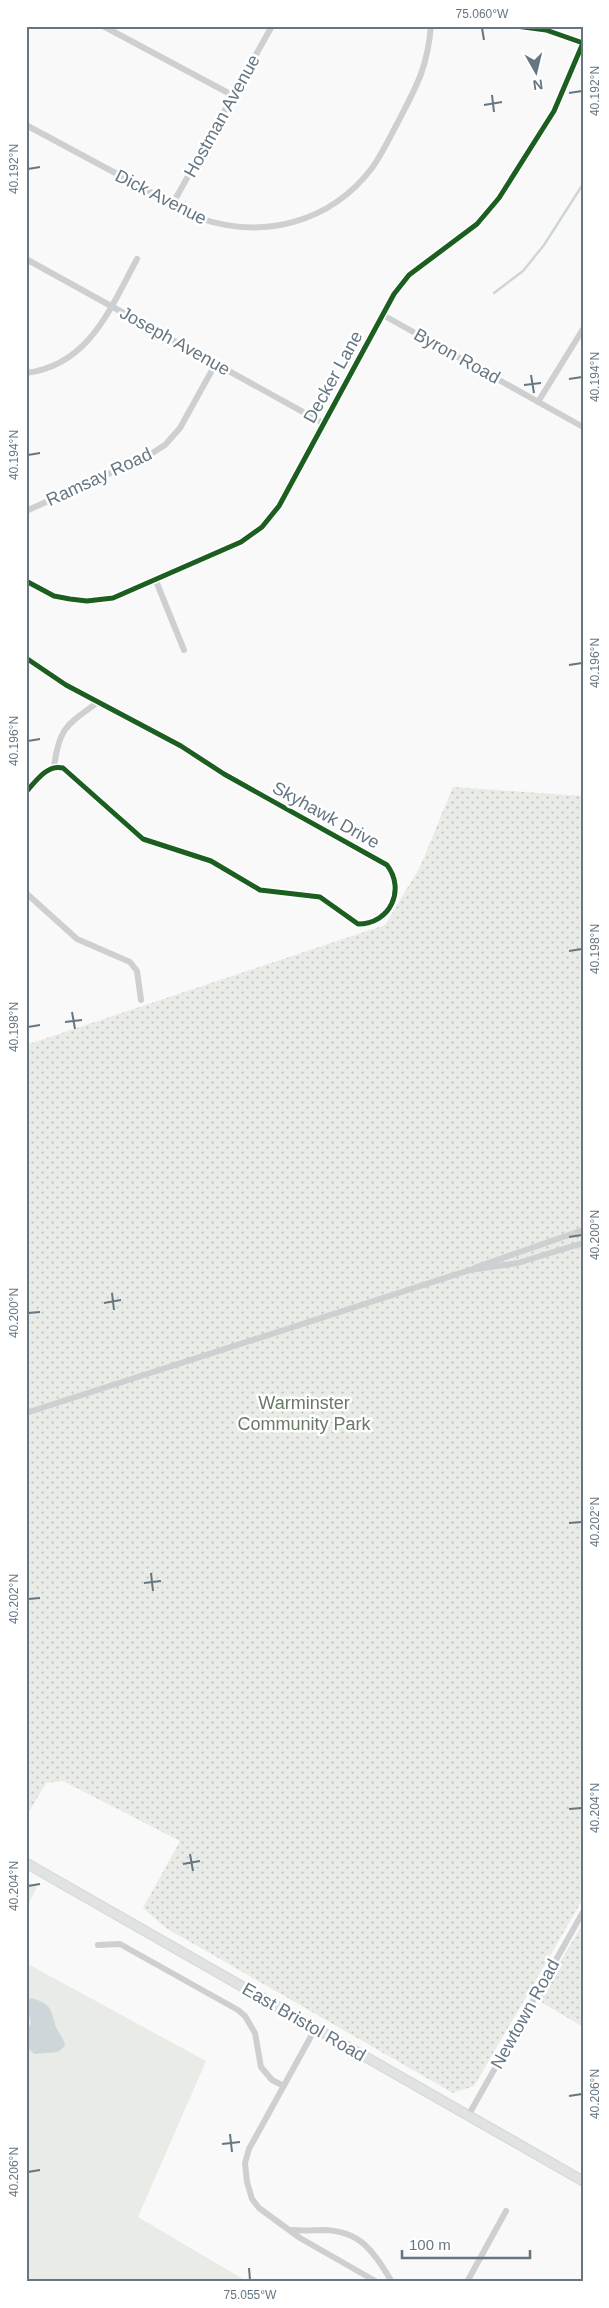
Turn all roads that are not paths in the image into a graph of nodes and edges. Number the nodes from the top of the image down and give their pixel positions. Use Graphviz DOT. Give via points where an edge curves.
graph roads {
  1 [pos="103,26"];
  2 [pos="272,26"];
  3 [pos="431,26"];
  4 [pos="516,26"];
  5 [pos="583,43"];
  6 [pos="234,96"];
  7 [pos="26,125"];
  8 [pos="172,205"];
  9 [pos="26,259"];
  10 [pos="137,259"];
  11 [pos="111,306"];
  12 [pos="383,315"];
  13 [pos="583,329"];
  14 [pos="216,363"];
  15 [pos="26,374"];
  16 [pos="538,402"];
  17 [pos="324,423"];
  18 [pos="583,427"];
  19 [pos="26,511"];
  20 [pos="26,581"];
  21 [pos="156,581"];
  22 [pos="184,650"];
  23 [pos="26,658"];
  24 [pos="98,702"];
  25 [pos="56,767"];
  26 [pos="26,792"];
  27 [pos="26,893"];
  28 [pos="141,1000"];
  29 [pos="583,1230"];
  30 [pos="583,1243"];
  31 [pos="470,1270"];
  32 [pos="26,1413"];
  33 [pos="26,1863"];
  34 [pos="583,1912"];
  35 [pos="98,1945"];
  36 [pos="315,2028"];
  37 [pos="284,2086"];
  38 [pos="468,2116"];
  39 [pos="583,2181"];
  40 [pos="506,2211"];
  41 [pos="292,2230"];
  42 [pos="377,2282"];
  43 [pos="392,2282"];
  44 [pos="467,2282"];
  1 -- 6 [label="street"];
  2 -- 6 [label="street, Hostman Avenue"];
  3 -- 8 [label="street, Dick Avenue" via="423,75 386,145 362,179 332,206 284,226 247,228 209,222"];
  4 -- 5 [label="street" via="546,30"];
  5 -- 12 [label="street, Decker Lane" via="554,111 499,198 477,224 409,275"];
  6 -- 8 [label="street, Hostman Avenue"];
  7 -- 8 [label="street, Dick Avenue"];
  9 -- 11 [label="street, Joseph Avenue"];
  10 -- 11 [label="street"];
  11 -- 14 [label="street, Joseph Avenue"];
  11 -- 15 [label="street" via="96,333 82,349 61,363"];
  12 -- 16 [label="street, Byron Road"];
  12 -- 17 [label="street, Decker Lane"];
  13 -- 16 [label="street"];
  14 -- 17 [label="street, Joseph Avenue"];
  14 -- 19 [label="street, Ramsay Road" via="180,428 165,446"];
  16 -- 18 [label="street, Byron Road"];
  17 -- 21 [label="street, Decker Lane" via="279,506 262,527 240,542"];
  20 -- 21 [label="street, Decker Lane" via="54,596 87,601 113,598"];
  21 -- 22 [label="street"];
  23 -- 24 [label="street, Skyhawk Drive"];
  24 -- 25 [label="street" via="62,733"];
  24 -- 25 [label="street, Skyhawk Drive" via="181,746 224,774 387,866 396,882 391,906 379,918 358,924 315,894 260,890 212,861 143,839 73,776"];
  25 -- 26 [label="street" via="47,770"];
  27 -- 28 [label="street" via="77,939 130,962 137,971"];
  29 -- 31 [label="street"];
  30 -- 31 [label="street" via="518,1263"];
  31 -- 32 [label="street"];
  33 -- 36 [label="main road, East Bristol Road"];
  34 -- 38 [label="street, Newtown Road"];
  35 -- 37 [label="street, East Bristol Road" via="120,1944 238,2010 253,2027 261,2067 272,2080"];
  36 -- 37 [label="street"];
  36 -- 38 [label="main road, East Bristol Road"];
  37 -- 41 [label="street" via="249,2149 245,2174 256,2204 275,2221"];
  38 -- 39 [label="main road, East Bristol Road"];
  40 -- 44 [label="street"];
  41 -- 42 [label="street" via="300,2238"];
  41 -- 43 [label="street" via="330,2230 356,2238 376,2254"];
}
